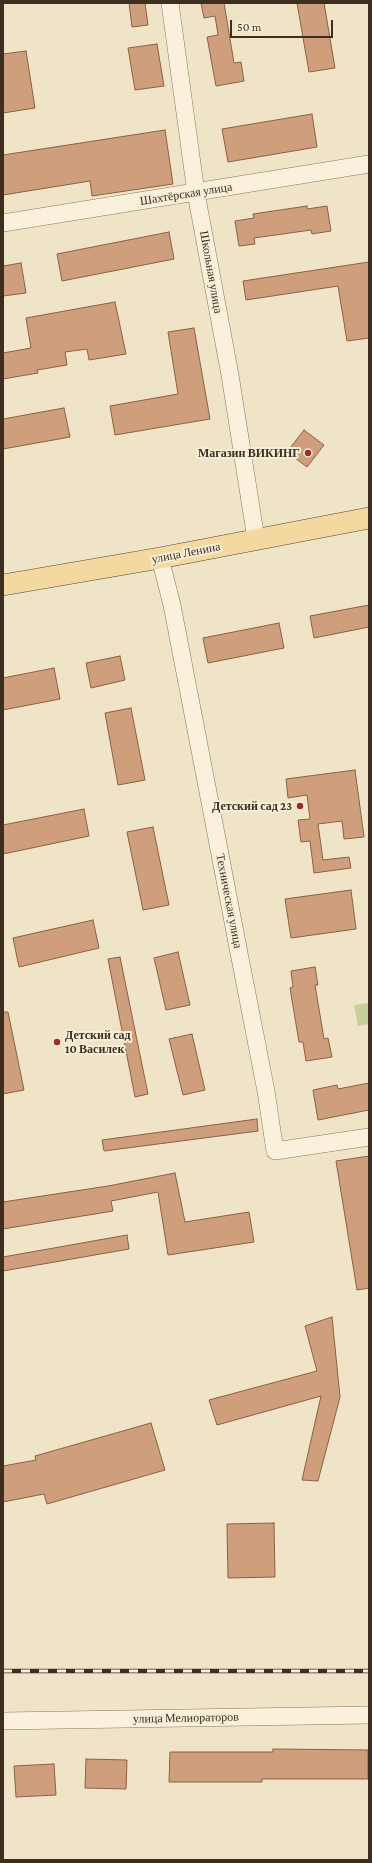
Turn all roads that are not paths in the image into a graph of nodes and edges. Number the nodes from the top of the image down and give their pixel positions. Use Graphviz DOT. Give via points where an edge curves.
graph roads {
  1 [pos="170,3"];
  2 [pos="369,164"];
  3 [pos="196,193"];
  4 [pos="3,223"];
  5 [pos="369,518"];
  6 [pos="256,539"];
  7 [pos="160,558"];
  8 [pos="3,585"];
  9 [pos="369,1137"];
  10 [pos="369,1716"];
  11 [pos="3,1721"];
  1 -- 3 [label="street, Школьная улица"];
  2 -- 3 [label="street, Шахтёрская улица"];
  3 -- 4 [label="street, Шахтёрская улица"];
  3 -- 6 [label="street, Школьная улица" via="230,375"];
  5 -- 6 [label="main road, улица Ленина"];
  6 -- 7 [label="main road, улица Ленина"];
  7 -- 8 [label="main road, улица Ленина"];
  7 -- 9 [label="street, Техническая улица" via="172,605 266,1091 275,1151"];
  10 -- 11 [label="street, улица Мелиораторов"];
}
